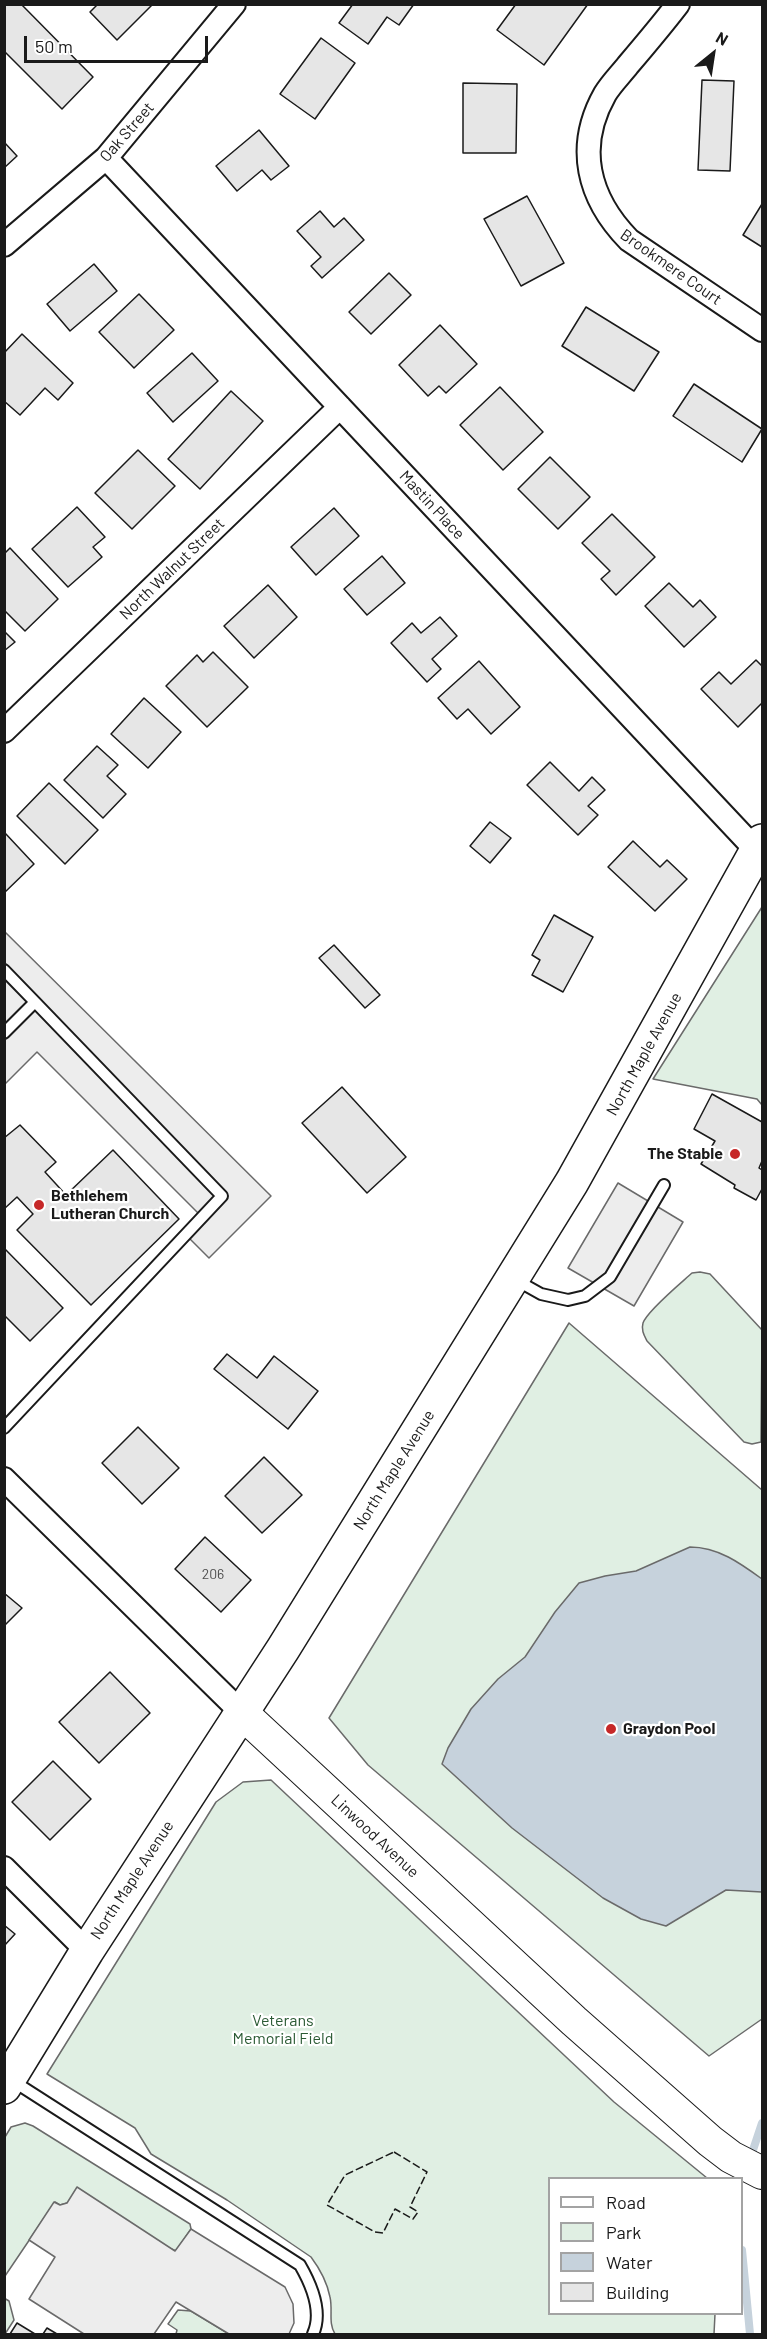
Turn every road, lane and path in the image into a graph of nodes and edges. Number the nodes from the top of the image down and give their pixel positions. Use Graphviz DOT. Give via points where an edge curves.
graph roads {
  1 [pos="234,4"];
  2 [pos="678,4"];
  3 [pos="106,158"];
  4 [pos="4,245"];
  5 [pos="762,330"];
  6 [pos="340,407"];
  7 [pos="4,731"];
  8 [pos="760,846"];
  9 [pos="4,970"];
  10 [pos="34,1002"];
  11 [pos="4,1033"];
  12 [pos="664,1185"];
  13 [pos="513,1278"];
  14 [pos="4,1428"];
  15 [pos="4,1479"];
  16 [pos="242,1713"];
  17 [pos="4,1868"];
  18 [pos="87,1951"];
  19 [pos="7,2083"];
  20 [pos="762,2173"];
  21 [pos="313,2334"];
  1 -- 3 [label="street, Oak Street"];
  2 -- 5 [label="street, Brookmere Court" via="606,92 594,118 588,146 590,174 611,222 629,240"];
  3 -- 4 [label="street, Oak Street"];
  3 -- 6 [label="street, Mastin Place"];
  6 -- 7 [label="street, North Walnut Street"];
  6 -- 8 [label="street, Mastin Place"];
  8 -- 13 [label="main road, North Maple Avenue" via="572,1182"];
  9 -- 10 [label="lane"];
  10 -- 11 [label="lane"];
  10 -- 14 [label="lane" via="222,1196"];
  12 -- 13 [label="lane" via="610,1277 585,1296 568,1300 541,1294"];
  13 -- 16 [label="main road, North Maple Avenue"];
  15 -- 16 [label="street, Linwood Avenue"];
  16 -- 18 [label="main road, North Maple Avenue"];
  16 -- 20 [label="main road, Linwood Avenue" via="574,2021 710,2141"];
  17 -- 18 [label="street"];
  18 -- 19 [label="main road, North Maple Avenue"];
  19 -- 21 [label="lane" via="300,2265 312,2286"];
}
